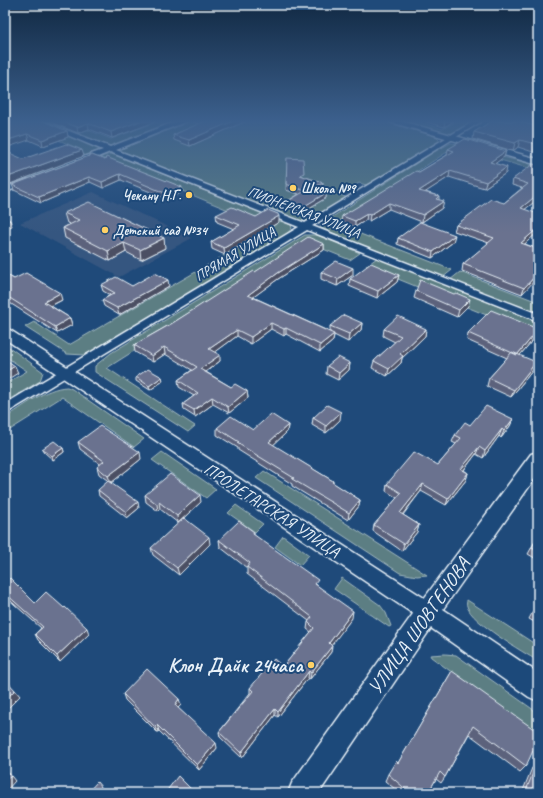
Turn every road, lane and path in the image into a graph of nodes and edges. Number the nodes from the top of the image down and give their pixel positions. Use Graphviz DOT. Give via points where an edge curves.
graph roads {
  1 [pos="88,158"];
  2 [pos="131,158"];
  3 [pos="419,158"];
  4 [pos="525,158"];
  5 [pos="538,162"];
  6 [pos="70,165"];
  7 [pos="35,179"];
  8 [pos="5,190"];
  9 [pos="307,227"];
  10 [pos="538,318"];
  11 [pos="5,333"];
  12 [pos="66,374"];
  13 [pos="5,410"];
  14 [pos="538,459"];
  15 [pos="428,612"];
  16 [pos="538,688"];
  17 [pos="302,793"];
  1 -- 6 [label="street"];
  2 -- 9 [label="street, ПИОНЕРСКАЯ УЛИЦА"];
  3 -- 9 [label="street, ПРЯМАЯ УЛИЦА"];
  4 -- 5 [label="street"];
  7 -- 8 [label="street"];
  9 -- 10 [label="street, ПИОНЕРСКАЯ УЛИЦА"];
  9 -- 12 [label="street, ПРЯМАЯ УЛИЦА"];
  11 -- 12 [label="street, ПРОЛЕТАРСКАЯ УЛИЦА"];
  12 -- 13 [label="street, ПРЯМАЯ УЛИЦА"];
  12 -- 15 [label="street, ПРОЛЕТАРСКАЯ УЛИЦА"];
  14 -- 15 [label="main road, УЛИЦА ШОВГЕНОВА"];
  15 -- 16 [label="main road, ПРОЛЕТАРСКАЯ УЛИЦА"];
  15 -- 17 [label="main road, УЛИЦА ШОВГЕНОВА"];
}
